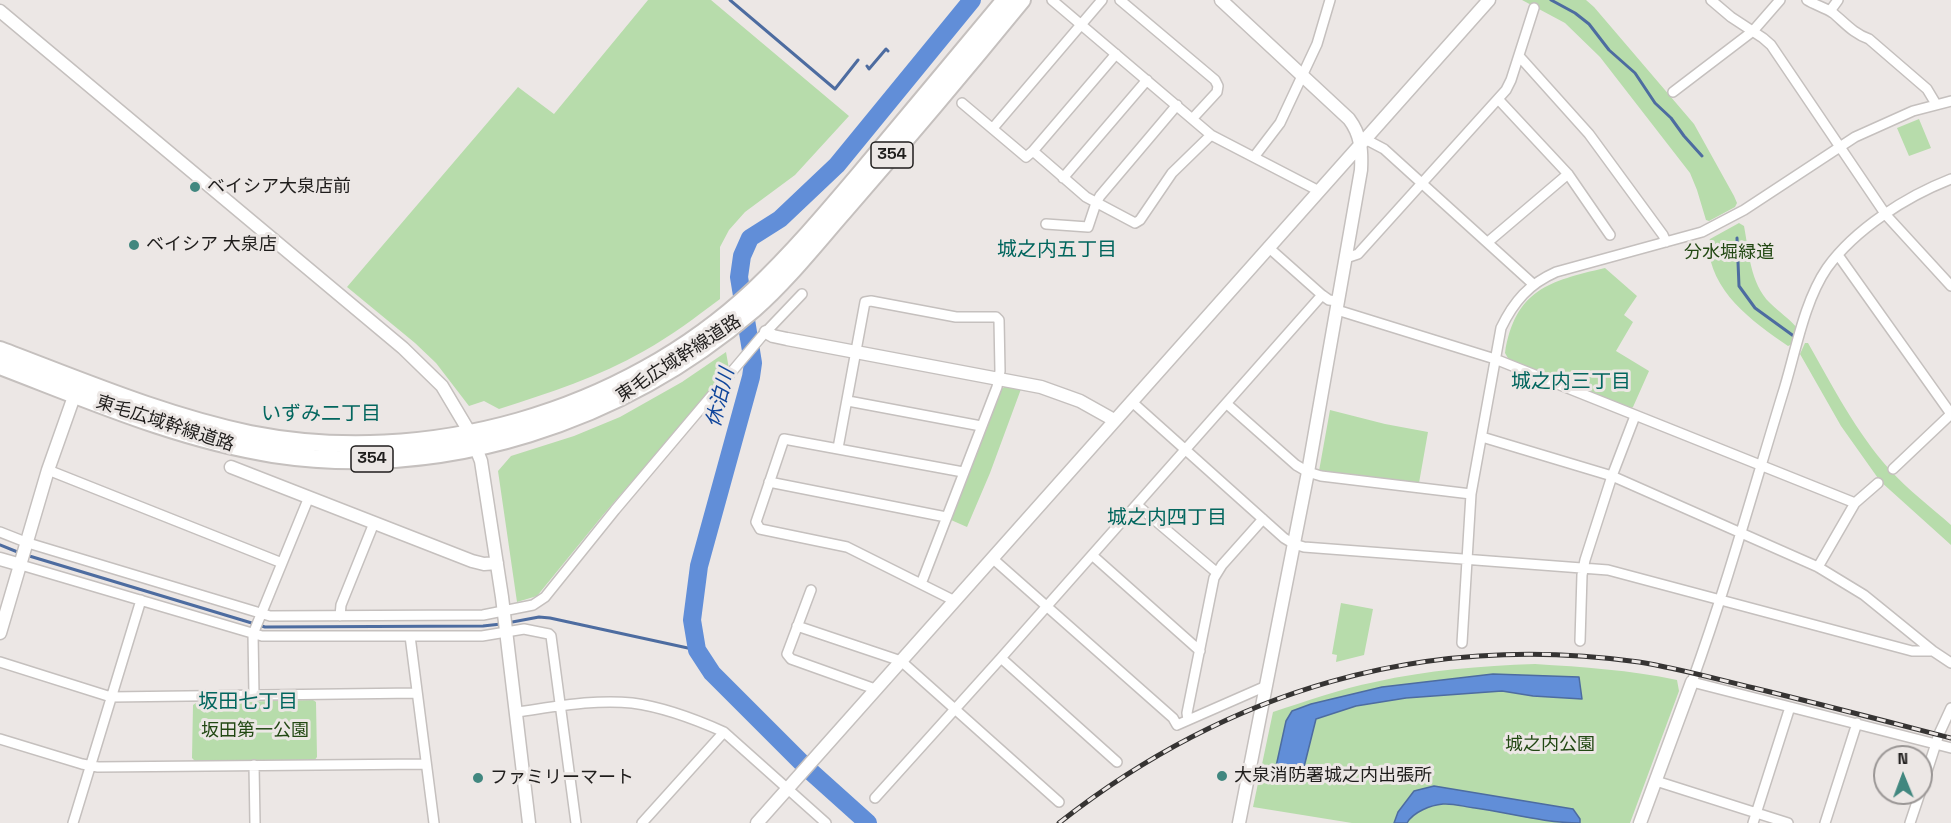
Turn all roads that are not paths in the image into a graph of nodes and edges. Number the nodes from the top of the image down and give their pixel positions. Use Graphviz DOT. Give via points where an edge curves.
graph roads {
  1 [pos="1005,0"];
  2 [pos="1022,0"];
  3 [pos="1052,0"];
  4 [pos="1102,0"];
  5 [pos="1120,0"];
  6 [pos="1221,0"];
  7 [pos="1330,0"];
  8 [pos="1488,0"];
  9 [pos="1711,0"];
  10 [pos="1780,0"];
  11 [pos="1807,0"];
  12 [pos="1838,0"];
  13 [pos="1534,8"];
  14 [pos="0,11"];
  15 [pos="1830,11"];
  16 [pos="1081,24"];
  17 [pos="1753,31"];
  18 [pos="1116,54"];
  19 [pos="1519,56"];
  20 [pos="1302,76"];
  21 [pos="1147,80"];
  22 [pos="1673,93"];
  23 [pos="1498,99"];
  24 [pos="1951,101"];
  25 [pos="962,103"];
  26 [pos="1936,104"];
  27 [pos="1177,105"];
  28 [pos="1193,118"];
  29 [pos="993,128"];
  30 [pos="1211,135"];
  31 [pos="1363,142"];
  32 [pos="1839,146"];
  33 [pos="1033,152"];
  34 [pos="1254,157"];
  35 [pos="1568,174"];
  36 [pos="1063,178"];
  37 [pos="1951,179"];
  38 [pos="1422,182"];
  39 [pos="1319,191"];
  40 [pos="1096,203"];
  41 [pos="1886,215"];
  42 [pos="1046,224"];
  43 [pos="1610,235"];
  44 [pos="1488,242"];
  45 [pos="1666,242"];
  46 [pos="1268,247"];
  47 [pos="1838,255"];
  48 [pos="1346,258"];
  49 [pos="1533,284"];
  50 [pos="1951,286"];
  51 [pos="802,294"];
  52 [pos="1322,295"];
  53 [pos="755,298"];
  54 [pos="1337,306"];
  55 [pos="764,334"];
  56 [pos="0,350"];
  57 [pos="856,353"];
  58 [pos="1495,359"];
  59 [pos="0,366"];
  60 [pos="999,379"];
  61 [pos="77,387"];
  62 [pos="848,401"];
  63 [pos="1131,401"];
  64 [pos="1227,404"];
  65 [pos="1951,414"];
  66 [pos="1635,416"];
  67 [pos="1114,420"];
  68 [pos="981,426"];
  69 [pos="1482,437"];
  70 [pos="473,440"];
  71 [pos="838,448"];
  72 [pos="1186,450"];
  73 [pos="1761,465"];
  74 [pos="231,466"];
  75 [pos="1893,469"];
  76 [pos="48,470"];
  77 [pos="963,472"];
  78 [pos="1308,472"];
  79 [pos="1612,476"];
  80 [pos="769,482"];
  81 [pos="1878,483"];
  82 [pos="1471,494"];
  83 [pos="309,497"];
  84 [pos="1855,503"];
  85 [pos="1137,505"];
  86 [pos="946,517"];
  87 [pos="1263,519"];
  88 [pos="375,523"];
  89 [pos="0,532"];
  90 [pos="1740,533"];
  91 [pos="28,543"];
  92 [pos="1294,544"];
  93 [pos="1092,555"];
  94 [pos="992,558"];
  95 [pos="0,559"];
  96 [pos="1466,559"];
  97 [pos="282,563"];
  98 [pos="497,563"];
  99 [pos="21,565"];
  100 [pos="1818,567"];
  101 [pos="1583,568"];
  102 [pos="1216,572"];
  103 [pos="921,584"];
  104 [pos="811,590"];
  105 [pos="141,600"];
  106 [pos="954,600"];
  107 [pos="1719,601"];
  108 [pos="1046,605"];
  109 [pos="261,616"];
  110 [pos="340,616"];
  111 [pos="504,622"];
  112 [pos="797,626"];
  113 [pos="0,633"];
  114 [pos="254,633"];
  115 [pos="410,636"];
  116 [pos="1580,641"];
  117 [pos="1462,643"];
  118 [pos="1200,651"];
  119 [pos="1933,651"];
  120 [pos="1001,658"];
  121 [pos="901,661"];
  122 [pos="0,662"];
  123 [pos="1951,663"];
  124 [pos="1692,681"];
  125 [pos="1266,686"];
  126 [pos="875,689"];
  127 [pos="416,693"];
  128 [pos="254,695"];
  129 [pos="111,697"];
  130 [pos="561,706"];
  131 [pos="1790,706"];
  132 [pos="1951,708"];
  133 [pos="955,709"];
  134 [pos="517,712"];
  135 [pos="1188,720"];
  136 [pos="1857,723"];
  137 [pos="724,732"];
  138 [pos="0,739"];
  139 [pos="1936,744"];
  140 [pos="1951,748"];
  141 [pos="1933,754"];
  142 [pos="1117,762"];
  143 [pos="426,764"];
  144 [pos="254,765"];
  145 [pos="90,766"];
  146 [pos="1656,781"];
  147 [pos="787,789"];
  148 [pos="875,798"];
  149 [pos="1059,802"];
  150 [pos="1916,805"];
  151 [pos="1756,813"];
  152 [pos="73,823"];
  153 [pos="255,823"];
  154 [pos="434,823"];
  155 [pos="529,823"];
  156 [pos="576,823"];
  157 [pos="642,823"];
  158 [pos="757,823"];
  159 [pos="825,823"];
  160 [pos="1239,823"];
  161 [pos="1640,823"];
  162 [pos="1753,823"];
  163 [pos="1788,823"];
  164 [pos="1825,823"];
  165 [pos="1910,823"];
  1 -- 53 [label="highway, 東毛広域幹線道路 / 354"];
  2 -- 53 [label="highway, 東毛広域幹線道路 / 354" via="864,189"];
  3 -- 16 [label="street"];
  4 -- 16 [label="street"];
  5 -- 28 [label="street" via="1215,81 1217,92"];
  6 -- 20 [label="street"];
  7 -- 20 [label="street" via="1317,44"];
  8 -- 31 [label="street"];
  9 -- 17 [label="street"];
  10 -- 17 [label="street"];
  11 -- 15 [label="street"];
  12 -- 15 [label="street"];
  13 -- 19 [label="street"];
  14 -- 70 [label="street" via="403,348 442,386"];
  15 -- 26 [label="street" via="1927,89"];
  16 -- 18 [label="street"];
  16 -- 29 [label="street"];
  17 -- 22 [label="street"];
  17 -- 32 [label="street" via="1771,45"];
  18 -- 21 [label="street"];
  18 -- 33 [label="street"];
  19 -- 23 [label="street" via="1511,80"];
  19 -- 45 [label="street" via="1600,147"];
  20 -- 31 [label="street" via="1349,119"];
  20 -- 34 [label="street" via="1280,123"];
  21 -- 27 [label="street"];
  21 -- 36 [label="street"];
  23 -- 35 [label="street"];
  23 -- 38 [label="street"];
  24 -- 26 [label="street"];
  25 -- 29 [label="street"];
  26 -- 32 [label="street" via="1884,122"];
  27 -- 28 [label="street"];
  27 -- 40 [label="street"];
  28 -- 30 [label="street"];
  29 -- 33 [label="street" via="1026,157"];
  30 -- 34 [label="street"];
  30 -- 40 [label="street" via="1172,173 1135,223"];
  31 -- 38 [label="street" via="1379,145"];
  31 -- 39 [label="street"];
  31 -- 48 [label="street"];
  32 -- 41 [label="street"];
  32 -- 45 [label="street" via="1744,210 1702,232"];
  33 -- 36 [label="street"];
  34 -- 39 [label="street"];
  35 -- 43 [label="street"];
  35 -- 44 [label="street"];
  36 -- 40 [label="street"];
  37 -- 41 [label="street" via="1922,191"];
  38 -- 44 [label="street"];
  38 -- 48 [label="street" via="1358,254"];
  39 -- 46 [label="street"];
  40 -- 42 [label="street" via="1088,227"];
  41 -- 47 [label="street"];
  41 -- 50 [label="street"];
  44 -- 49 [label="street"];
  45 -- 49 [label="street" via="1563,270"];
  46 -- 52 [label="street"];
  46 -- 63 [label="street"];
  47 -- 65 [label="street"];
  47 -- 73 [label="street" via="1810,304"];
  48 -- 54 [label="street"];
  49 -- 58 [label="street" via="1508,313"];
  51 -- 55 [label="street"];
  52 -- 54 [label="street"];
  52 -- 64 [label="street"];
  53 -- 70 [label="highway, 東毛広域幹線道路 / 354" via="728,321 646,369 574,403 494,428"];
  54 -- 58 [label="street"];
  54 -- 78 [label="street"];
  55 -- 57 [label="street"];
  55 -- 111 [label="street" via="545,597"];
  56 -- 61 [label="highway, 東毛広域幹線道路 / 354"];
  57 -- 60 [label="street"];
  57 -- 60 [label="street" via="864,304 868,301 956,316 996,317"];
  57 -- 62 [label="street"];
  58 -- 66 [label="street"];
  58 -- 69 [label="street"];
  59 -- 61 [label="highway, 東毛広域幹線道路 / 354"];
  60 -- 67 [label="street" via="1062,394"];
  60 -- 68 [label="street"];
  61 -- 70 [label="highway, 東毛広域幹線道路 / 354" via="216,426 296,441 341,444"];
  61 -- 76 [label="street"];
  62 -- 68 [label="street"];
  62 -- 71 [label="street"];
  63 -- 67 [label="street"];
  63 -- 72 [label="street"];
  64 -- 72 [label="street"];
  64 -- 78 [label="street"];
  65 -- 75 [label="street"];
  66 -- 73 [label="street"];
  66 -- 79 [label="street"];
  67 -- 94 [label="street"];
  68 -- 77 [label="street"];
  69 -- 79 [label="street"];
  69 -- 82 [label="street"];
  70 -- 98 [label="street" via="485,480"];
  71 -- 77 [label="street"];
  71 -- 80 [label="street" via="783,439"];
  72 -- 85 [label="street"];
  72 -- 87 [label="street"];
  73 -- 84 [label="street"];
  73 -- 90 [label="street"];
  74 -- 83 [label="street"];
  76 -- 91 [label="street"];
  76 -- 97 [label="street"];
  77 -- 86 [label="street"];
  78 -- 82 [label="street"];
  78 -- 92 [label="street"];
  79 -- 90 [label="street"];
  79 -- 101 [label="street"];
  80 -- 86 [label="street"];
  80 -- 103 [label="street" via="756,522 760,529 840,544"];
  81 -- 84 [label="street"];
  82 -- 96 [label="street"];
  83 -- 88 [label="street"];
  83 -- 97 [label="street"];
  84 -- 100 [label="street"];
  85 -- 93 [label="street"];
  85 -- 102 [label="street"];
  86 -- 103 [label="street"];
  87 -- 92 [label="street"];
  87 -- 102 [label="street"];
  88 -- 98 [label="street" via="472,561"];
  88 -- 110 [label="street"];
  89 -- 91 [label="street"];
  90 -- 100 [label="street"];
  90 -- 107 [label="street"];
  91 -- 99 [label="street"];
  91 -- 109 [label="street"];
  92 -- 96 [label="street"];
  92 -- 125 [label="street"];
  93 -- 108 [label="street"];
  93 -- 118 [label="street"];
  94 -- 106 [label="street"];
  94 -- 108 [label="street"];
  95 -- 99 [label="street"];
  96 -- 101 [label="street"];
  96 -- 117 [label="street"];
  97 -- 109 [label="street"];
  98 -- 111 [label="street"];
  99 -- 105 [label="street"];
  99 -- 113 [label="street"];
  100 -- 119 [label="street" via="1864,595"];
  101 -- 107 [label="street" via="1620,573"];
  101 -- 116 [label="street"];
  102 -- 118 [label="street"];
  103 -- 106 [label="street"];
  104 -- 112 [label="street"];
  105 -- 114 [label="street"];
  105 -- 129 [label="street"];
  106 -- 121 [label="street"];
  107 -- 119 [label="street" via="1912,651"];
  107 -- 124 [label="street"];
  108 -- 120 [label="street"];
  108 -- 135 [label="street" via="1177,725"];
  109 -- 110 [label="street"];
  109 -- 114 [label="street"];
  110 -- 111 [label="street" via="483,615"];
  111 -- 115 [label="street" via="475,637"];
  111 -- 130 [label="street" via="551,636"];
  111 -- 134 [label="street"];
  112 -- 121 [label="street"];
  112 -- 126 [label="street" via="787,650 790,659"];
  114 -- 115 [label="street"];
  114 -- 128 [label="street"];
  115 -- 127 [label="street"];
  118 -- 135 [label="street"];
  119 -- 123 [label="street"];
  120 -- 133 [label="street"];
  120 -- 142 [label="street"];
  121 -- 126 [label="street"];
  121 -- 133 [label="street"];
  122 -- 129 [label="street"];
  124 -- 131 [label="street"];
  124 -- 146 [label="street"];
  125 -- 135 [label="street"];
  125 -- 160 [label="street"];
  126 -- 147 [label="street"];
  127 -- 128 [label="street"];
  127 -- 143 [label="street"];
  128 -- 129 [label="street"];
  129 -- 145 [label="street"];
  130 -- 134 [label="street"];
  130 -- 137 [label="street" via="637,704"];
  130 -- 156 [label="street"];
  131 -- 136 [label="street"];
  131 -- 151 [label="street"];
  132 -- 139 [label="street"];
  133 -- 148 [label="street"];
  133 -- 149 [label="street"];
  134 -- 155 [label="street"];
  136 -- 139 [label="street"];
  136 -- 164 [label="street"];
  137 -- 147 [label="street"];
  137 -- 157 [label="street"];
  138 -- 145 [label="street"];
  139 -- 140 [label="street"];
  139 -- 141 [label="street"];
  143 -- 144 [label="street"];
  143 -- 154 [label="street"];
  144 -- 145 [label="street"];
  144 -- 153 [label="street"];
  145 -- 152 [label="street"];
  146 -- 151 [label="street"];
  146 -- 161 [label="street"];
  147 -- 158 [label="street"];
  147 -- 159 [label="street"];
  150 -- 165 [label="street"];
  151 -- 162 [label="street"];
  151 -- 163 [label="street"];
}
